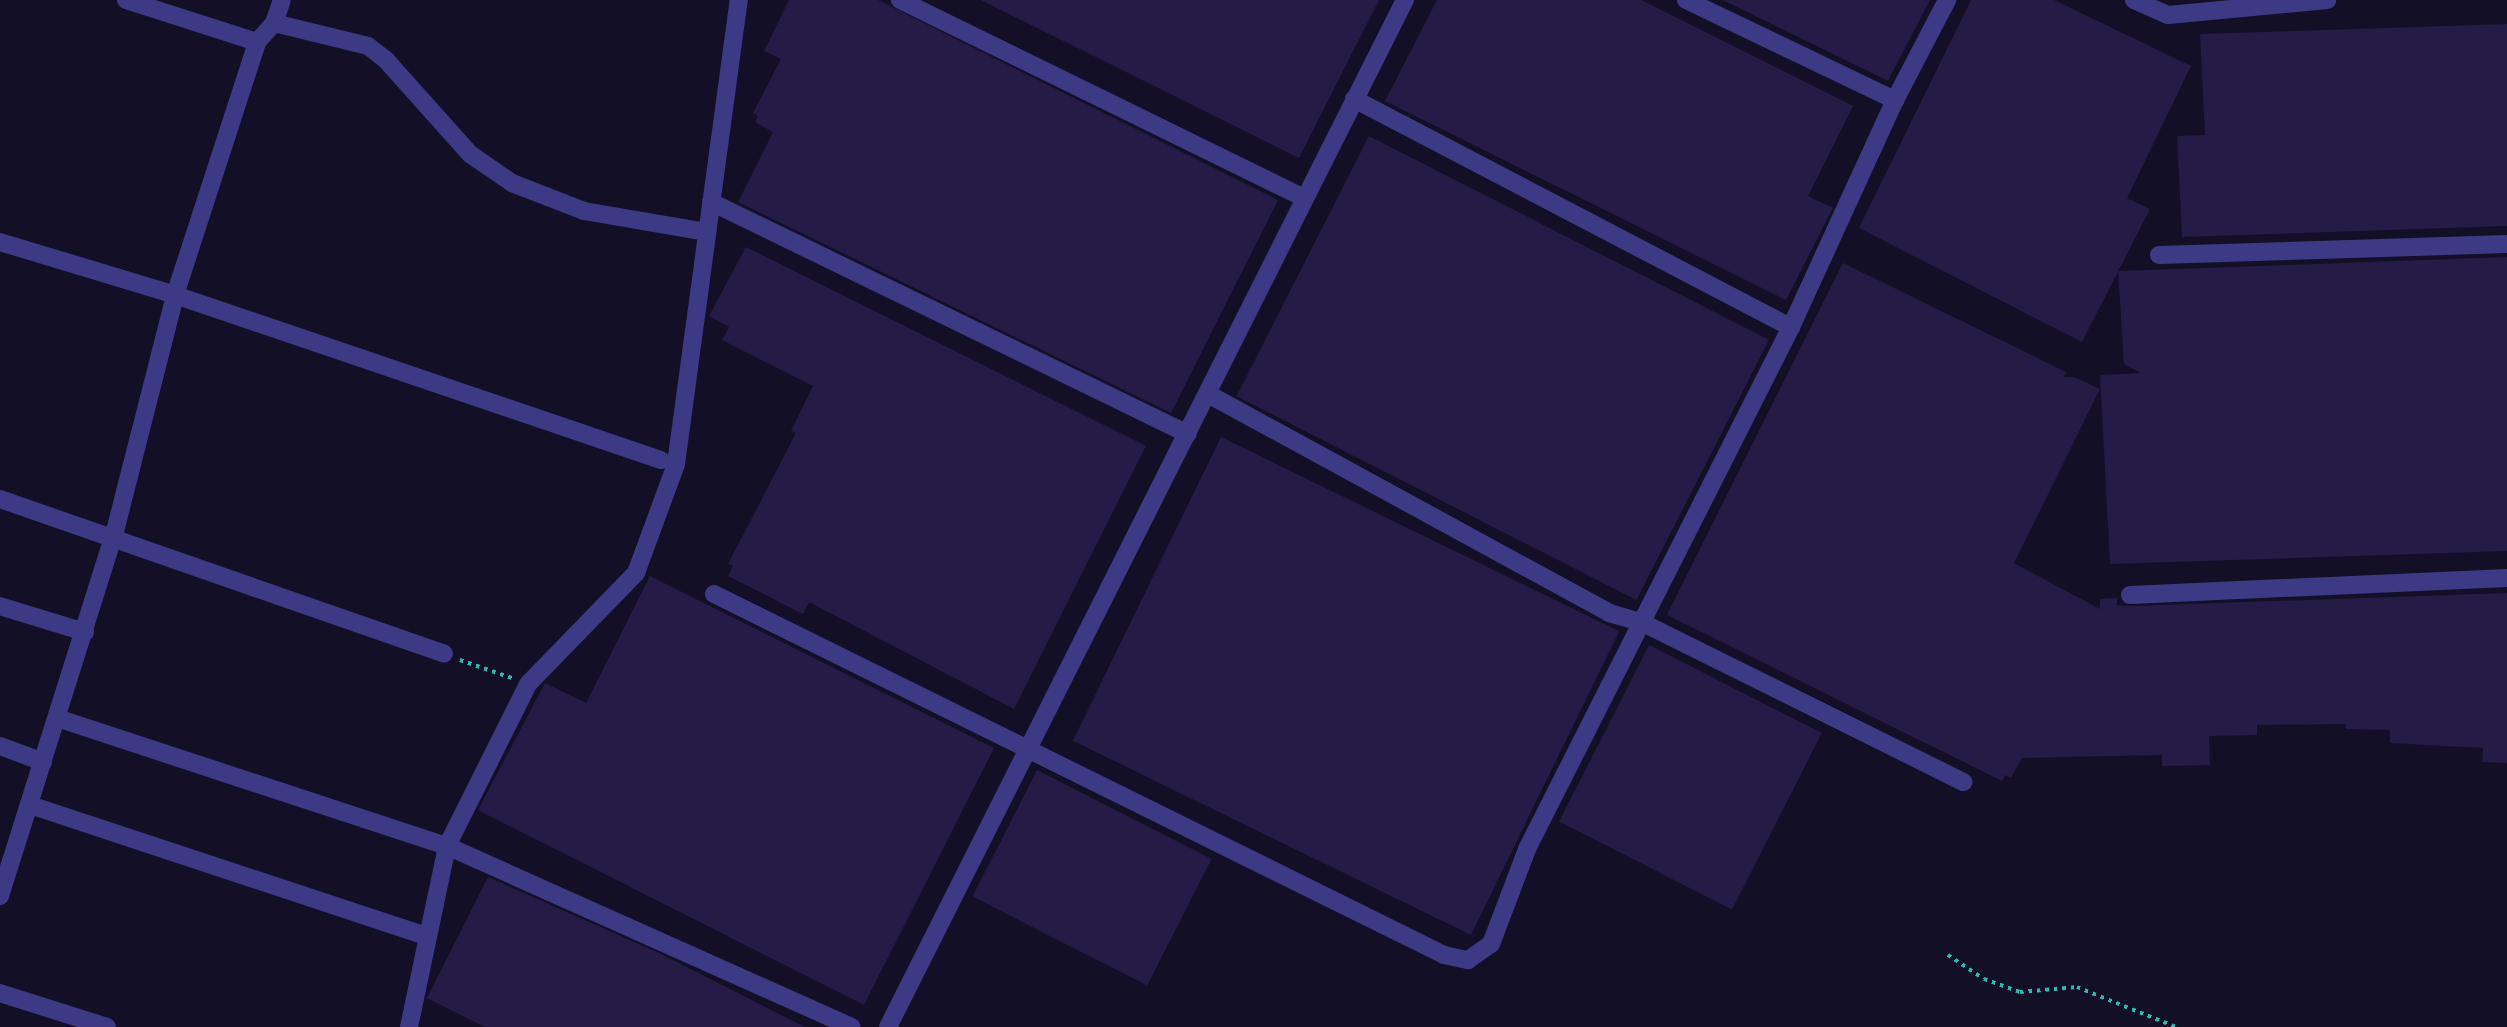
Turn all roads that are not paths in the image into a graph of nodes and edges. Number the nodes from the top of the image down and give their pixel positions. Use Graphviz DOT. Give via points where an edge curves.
graph roads {
  1 [pos="126,0"];
  2 [pos="282,0"];
  3 [pos="739,0"];
  4 [pos="901,0"];
  5 [pos="1405,0"];
  6 [pos="1686,0"];
  7 [pos="1947,0"];
  8 [pos="2134,0"];
  9 [pos="2328,0"];
  10 [pos="274,23"];
  11 [pos="257,42"];
  12 [pos="1354,99"];
  13 [pos="1895,100"];
  14 [pos="1303,197"];
  15 [pos="711,202"];
  16 [pos="707,232"];
  17 [pos="0,242"];
  18 [pos="2507,244"];
  19 [pos="2158,256"];
  20 [pos="175,295"];
  21 [pos="1791,327"];
  22 [pos="1208,394"];
  23 [pos="1188,434"];
  24 [pos="662,460"];
  25 [pos="0,499"];
  26 [pos="114,535"];
  27 [pos="2507,578"];
  28 [pos="714,594"];
  29 [pos="2130,595"];
  30 [pos="0,606"];
  31 [pos="1641,622"];
  32 [pos="85,632"];
  33 [pos="444,654"];
  34 [pos="57,718"];
  35 [pos="0,746"];
  36 [pos="1030,750"];
  37 [pos="43,762"];
  38 [pos="1963,782"];
  39 [pos="30,805"];
  40 [pos="447,846"];
  41 [pos="0,896"];
  42 [pos="425,936"];
  43 [pos="0,993"];
  44 [pos="107,1027"];
  45 [pos="409,1027"];
  46 [pos="851,1027"];
  47 [pos="888,1027"];
  1 -- 11 [label="street"];
  2 -- 10 [label="street"];
  3 -- 15 [label="street"];
  4 -- 14 [label="street"];
  5 -- 12 [label="street"];
  6 -- 13 [label="street"];
  7 -- 13 [label="street"];
  8 -- 9 [label="street" via="2168,15"];
  10 -- 11 [label="street"];
  10 -- 16 [label="street" via="368,46 470,154 512,183 584,211"];
  11 -- 20 [label="street"];
  12 -- 14 [label="street"];
  12 -- 21 [label="street"];
  13 -- 21 [label="street"];
  14 -- 22 [label="street"];
  15 -- 16 [label="street"];
  15 -- 23 [label="street"];
  16 -- 40 [label="street" via="676,464 636,573 528,684"];
  17 -- 20 [label="street"];
  18 -- 19 [label="street"];
  20 -- 24 [label="street"];
  20 -- 26 [label="street"];
  21 -- 31 [label="street"];
  22 -- 23 [label="street"];
  22 -- 31 [label="street" via="1609,613"];
  23 -- 36 [label="street"];
  25 -- 26 [label="street"];
  26 -- 32 [label="street"];
  26 -- 33 [label="street"];
  27 -- 29 [label="street"];
  28 -- 36 [label="street"];
  30 -- 32 [label="street"];
  31 -- 36 [label="street" via="1527,849 1491,944 1468,960 1444,955"];
  31 -- 38 [label="street"];
  32 -- 34 [label="street"];
  34 -- 37 [label="street"];
  34 -- 40 [label="street"];
  35 -- 37 [label="street"];
  36 -- 47 [label="street"];
  37 -- 39 [label="street"];
  39 -- 41 [label="street"];
  39 -- 42 [label="street"];
  40 -- 42 [label="street"];
  40 -- 46 [label="street"];
  42 -- 45 [label="street"];
  43 -- 44 [label="street"];
}
